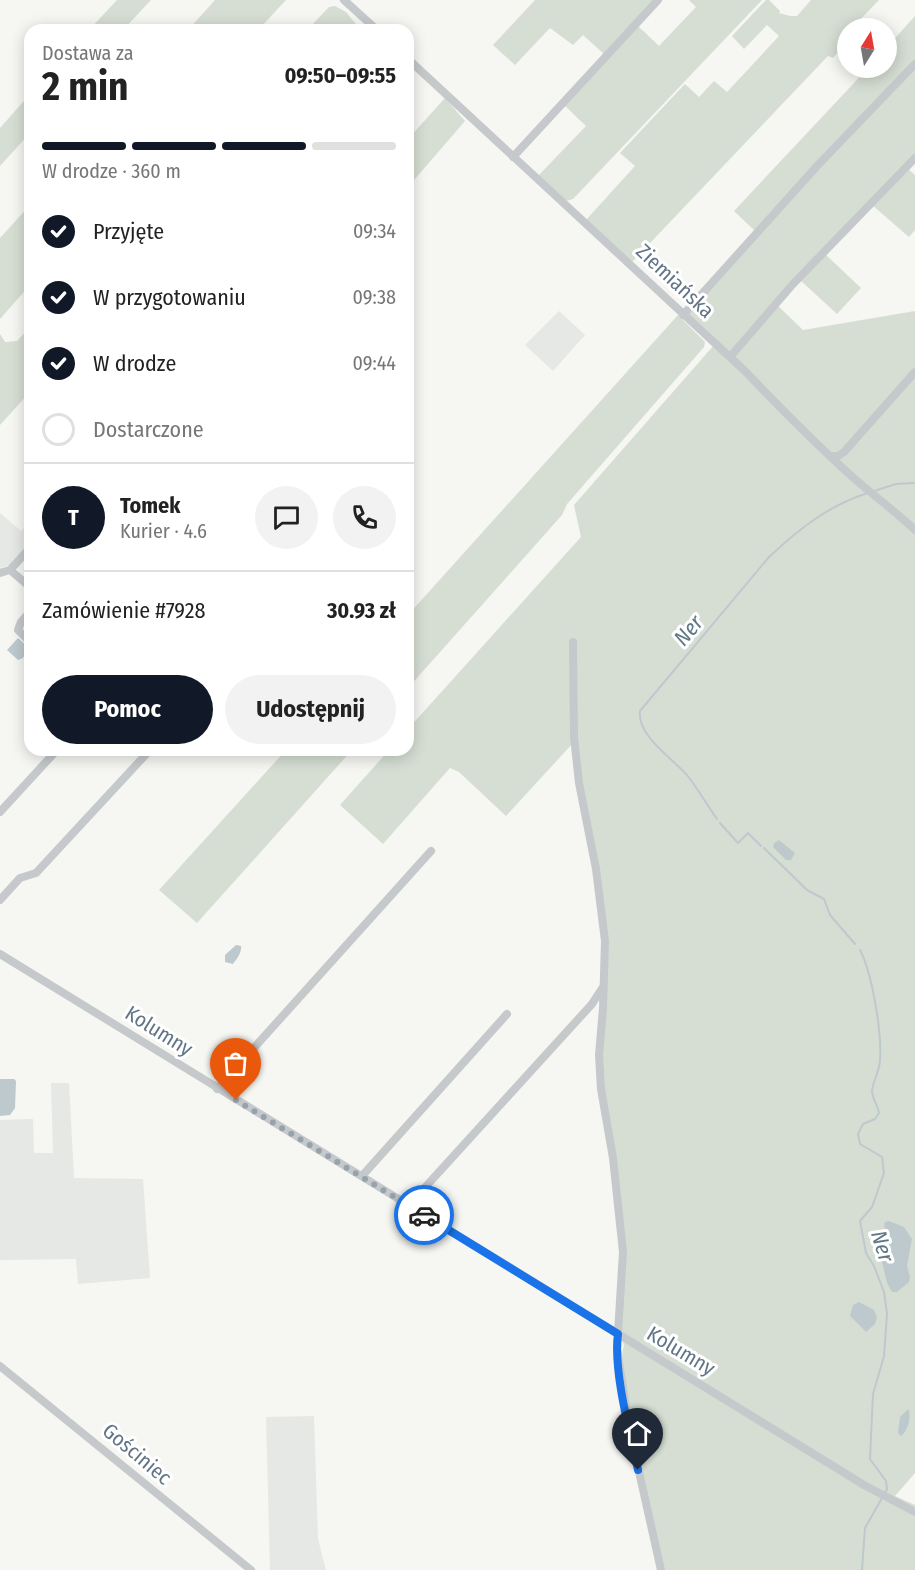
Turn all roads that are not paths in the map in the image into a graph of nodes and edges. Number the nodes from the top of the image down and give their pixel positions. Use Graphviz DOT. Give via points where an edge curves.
graph roads {
  1 [pos="344,0"];
  2 [pos="658,0"];
  3 [pos="370,24"];
  4 [pos="915,64"];
  5 [pos="414,65"];
  6 [pos="513,157"];
  7 [pos="915,158"];
  8 [pos="683,315"];
  9 [pos="730,357"];
  10 [pos="915,372"];
  11 [pos="832,456"];
  12 [pos="915,530"];
  13 [pos="24,555"];
  14 [pos="10,570"];
  15 [pos="0,573"];
  16 [pos="24,582"];
  17 [pos="24,619"];
  18 [pos="24,636"];
  19 [pos="573,642"];
  20 [pos="51,756"];
  21 [pos="144,756"];
  22 [pos="0,812"];
  23 [pos="431,851"];
  24 [pos="0,900"];
  25 [pos="0,954"];
  26 [pos="603,987"];
  27 [pos="507,1014"];
  28 [pos="218,1089"];
  29 [pos="362,1176"];
  30 [pos="409,1205"];
  31 [pos="618,1334"];
  32 [pos="0,1366"];
  33 [pos="915,1512"];
  34 [pos="251,1570"];
  35 [pos="661,1570"];
  1 -- 3 [label="street"];
  2 -- 6 [label="street"];
  4 -- 8 [label="street"];
  5 -- 6 [label="street, Ziemiańska"];
  6 -- 8 [label="street, Ziemiańska"];
  7 -- 9 [label="street" via="793,284"];
  8 -- 9 [label="street, Ziemiańska"];
  9 -- 11 [label="street, Ziemiańska"];
  10 -- 11 [label="street" via="844,452"];
  11 -- 12 [label="street, Ziemiańska"];
  13 -- 14 [label="street"];
  14 -- 15 [label="street"];
  14 -- 16 [label="street"];
  17 -- 18 [label="street" via="18,630"];
  19 -- 26 [label="street" via="574,737 605,934"];
  20 -- 22 [label="street"];
  21 -- 24 [label="street" via="36,873 20,878"];
  23 -- 28 [label="street"];
  25 -- 28 [label="street, Kolumny"];
  26 -- 30 [label="street" via="592,1004"];
  26 -- 31 [label="street" via="601,1089 623,1252"];
  27 -- 29 [label="street"];
  28 -- 29 [label="street, Kolumny"];
  29 -- 30 [label="street, Kolumny"];
  30 -- 31 [label="street, Kolumny"];
  31 -- 33 [label="street, Kolumny"];
  31 -- 35 [label="street" via="628,1427"];
  32 -- 34 [label="street, Gościniec"];
}
